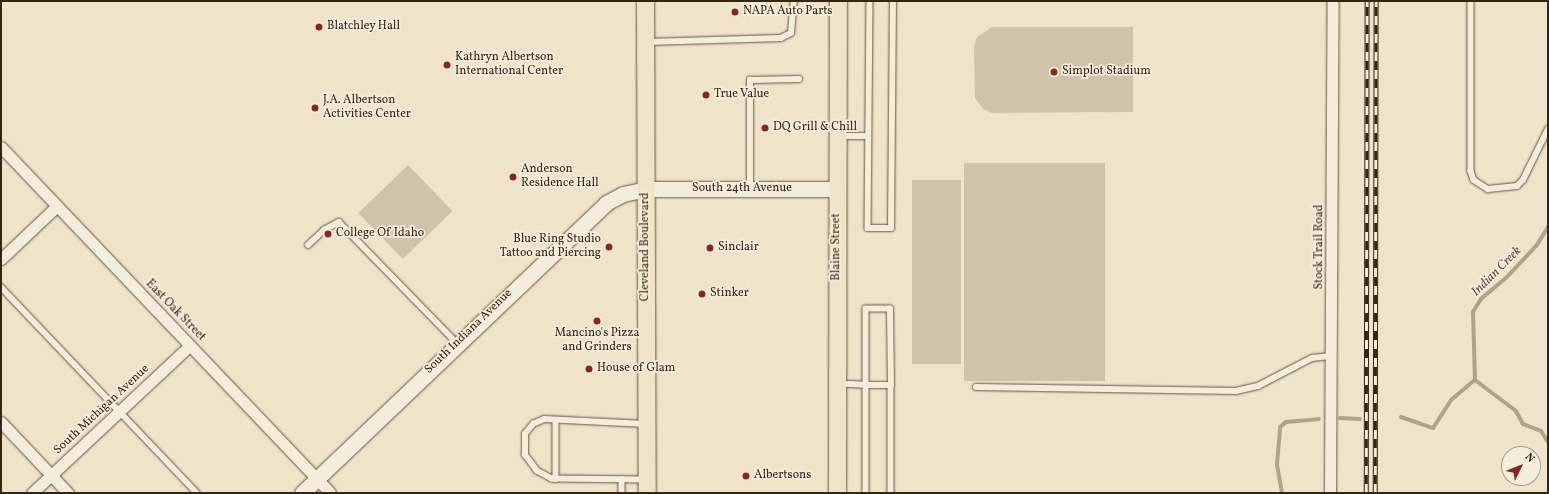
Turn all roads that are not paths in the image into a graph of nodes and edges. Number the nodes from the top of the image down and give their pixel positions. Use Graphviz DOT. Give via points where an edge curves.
graph roads {
  1 [pos="645,1"];
  2 [pos="794,1"];
  3 [pos="838,1"];
  4 [pos="870,1"];
  5 [pos="893,1"];
  6 [pos="1334,1"];
  7 [pos="1471,1"];
  8 [pos="645,42"];
  9 [pos="799,79"];
  10 [pos="1548,129"];
  11 [pos="838,136"];
  12 [pos="868,136"];
  13 [pos="1,147"];
  14 [pos="646,189"];
  15 [pos="750,189"];
  16 [pos="837,189"];
  17 [pos="57,206"];
  18 [pos="308,245"];
  19 [pos="1,258"];
  20 [pos="1,287"];
  21 [pos="458,343"];
  22 [pos="190,346"];
  23 [pos="1332,356"];
  24 [pos="837,384"];
  25 [pos="866,385"];
  26 [pos="891,385"];
  27 [pos="976,387"];
  28 [pos="120,411"];
  29 [pos="556,420"];
  30 [pos="1,422"];
  31 [pos="647,424"];
  32 [pos="51,475"];
  33 [pos="317,479"];
  34 [pos="556,479"];
  35 [pos="622,479"];
  36 [pos="647,486"];
  37 [pos="32,493"];
  38 [pos="68,493"];
  39 [pos="197,493"];
  40 [pos="302,493"];
  41 [pos="330,493"];
  42 [pos="622,493"];
  43 [pos="837,493"];
  44 [pos="866,493"];
  45 [pos="891,493"];
  46 [pos="1330,493"];
  1 -- 8 [label="main road, Cleveland Boulevard"];
  2 -- 8 [label="lane" via="790,33 781,38"];
  3 -- 11 [label="main road, Blaine Street"];
  4 -- 12 [label="lane"];
  5 -- 12 [label="lane" via="890,228 868,228"];
  6 -- 23 [label="street, Stock Trail Road"];
  7 -- 10 [label="lane" via="1471,171 1474,180 1488,189 1516,186 1523,180"];
  8 -- 14 [label="main road, Cleveland Boulevard"];
  9 -- 15 [label="lane" via="750,80"];
  11 -- 12 [label="lane"];
  11 -- 16 [label="main road, Blaine Street"];
  13 -- 17 [label="street, East Oak Street"];
  14 -- 15 [label="main road, South 24th Avenue"];
  14 -- 21 [label="main road, South Indiana Avenue" via="623,194 606,203"];
  14 -- 31 [label="main road, Cleveland Boulevard"];
  15 -- 16 [label="main road, South 24th Avenue"];
  16 -- 24 [label="main road, Blaine Street"];
  17 -- 19 [label="street"];
  17 -- 22 [label="street, East Oak Street"];
  18 -- 21 [label="lane" via="324,230 339,222"];
  20 -- 28 [label="lane"];
  21 -- 33 [label="main road, South Indiana Avenue"];
  22 -- 28 [label="street, South Michigan Avenue"];
  22 -- 33 [label="street, East Oak Street"];
  23 -- 27 [label="lane" via="1318,356 1258,386 1236,391"];
  23 -- 46 [label="street, Stock Trail Road"];
  24 -- 25 [label="lane"];
  24 -- 43 [label="main road, Blaine Street"];
  25 -- 26 [label="lane"];
  25 -- 26 [label="lane" via="866,309 890,309"];
  25 -- 44 [label="lane"];
  26 -- 45 [label="lane"];
  28 -- 32 [label="street, South Michigan Avenue"];
  28 -- 39 [label="lane"];
  29 -- 31 [label="lane"];
  29 -- 34 [label="lane"];
  29 -- 34 [label="lane" via="544,420 533,424 524,434 525,455 537,471"];
  30 -- 32 [label="street"];
  31 -- 36 [label="main road, Cleveland Boulevard"];
  32 -- 37 [label="street, South Michigan Avenue"];
  32 -- 38 [label="street"];
  33 -- 40 [label="main road, South Indiana Avenue"];
  33 -- 41 [label="street, East Oak Street"];
  34 -- 35 [label="lane"];
  35 -- 36 [label="lane"];
  35 -- 42 [label="lane"];
}
